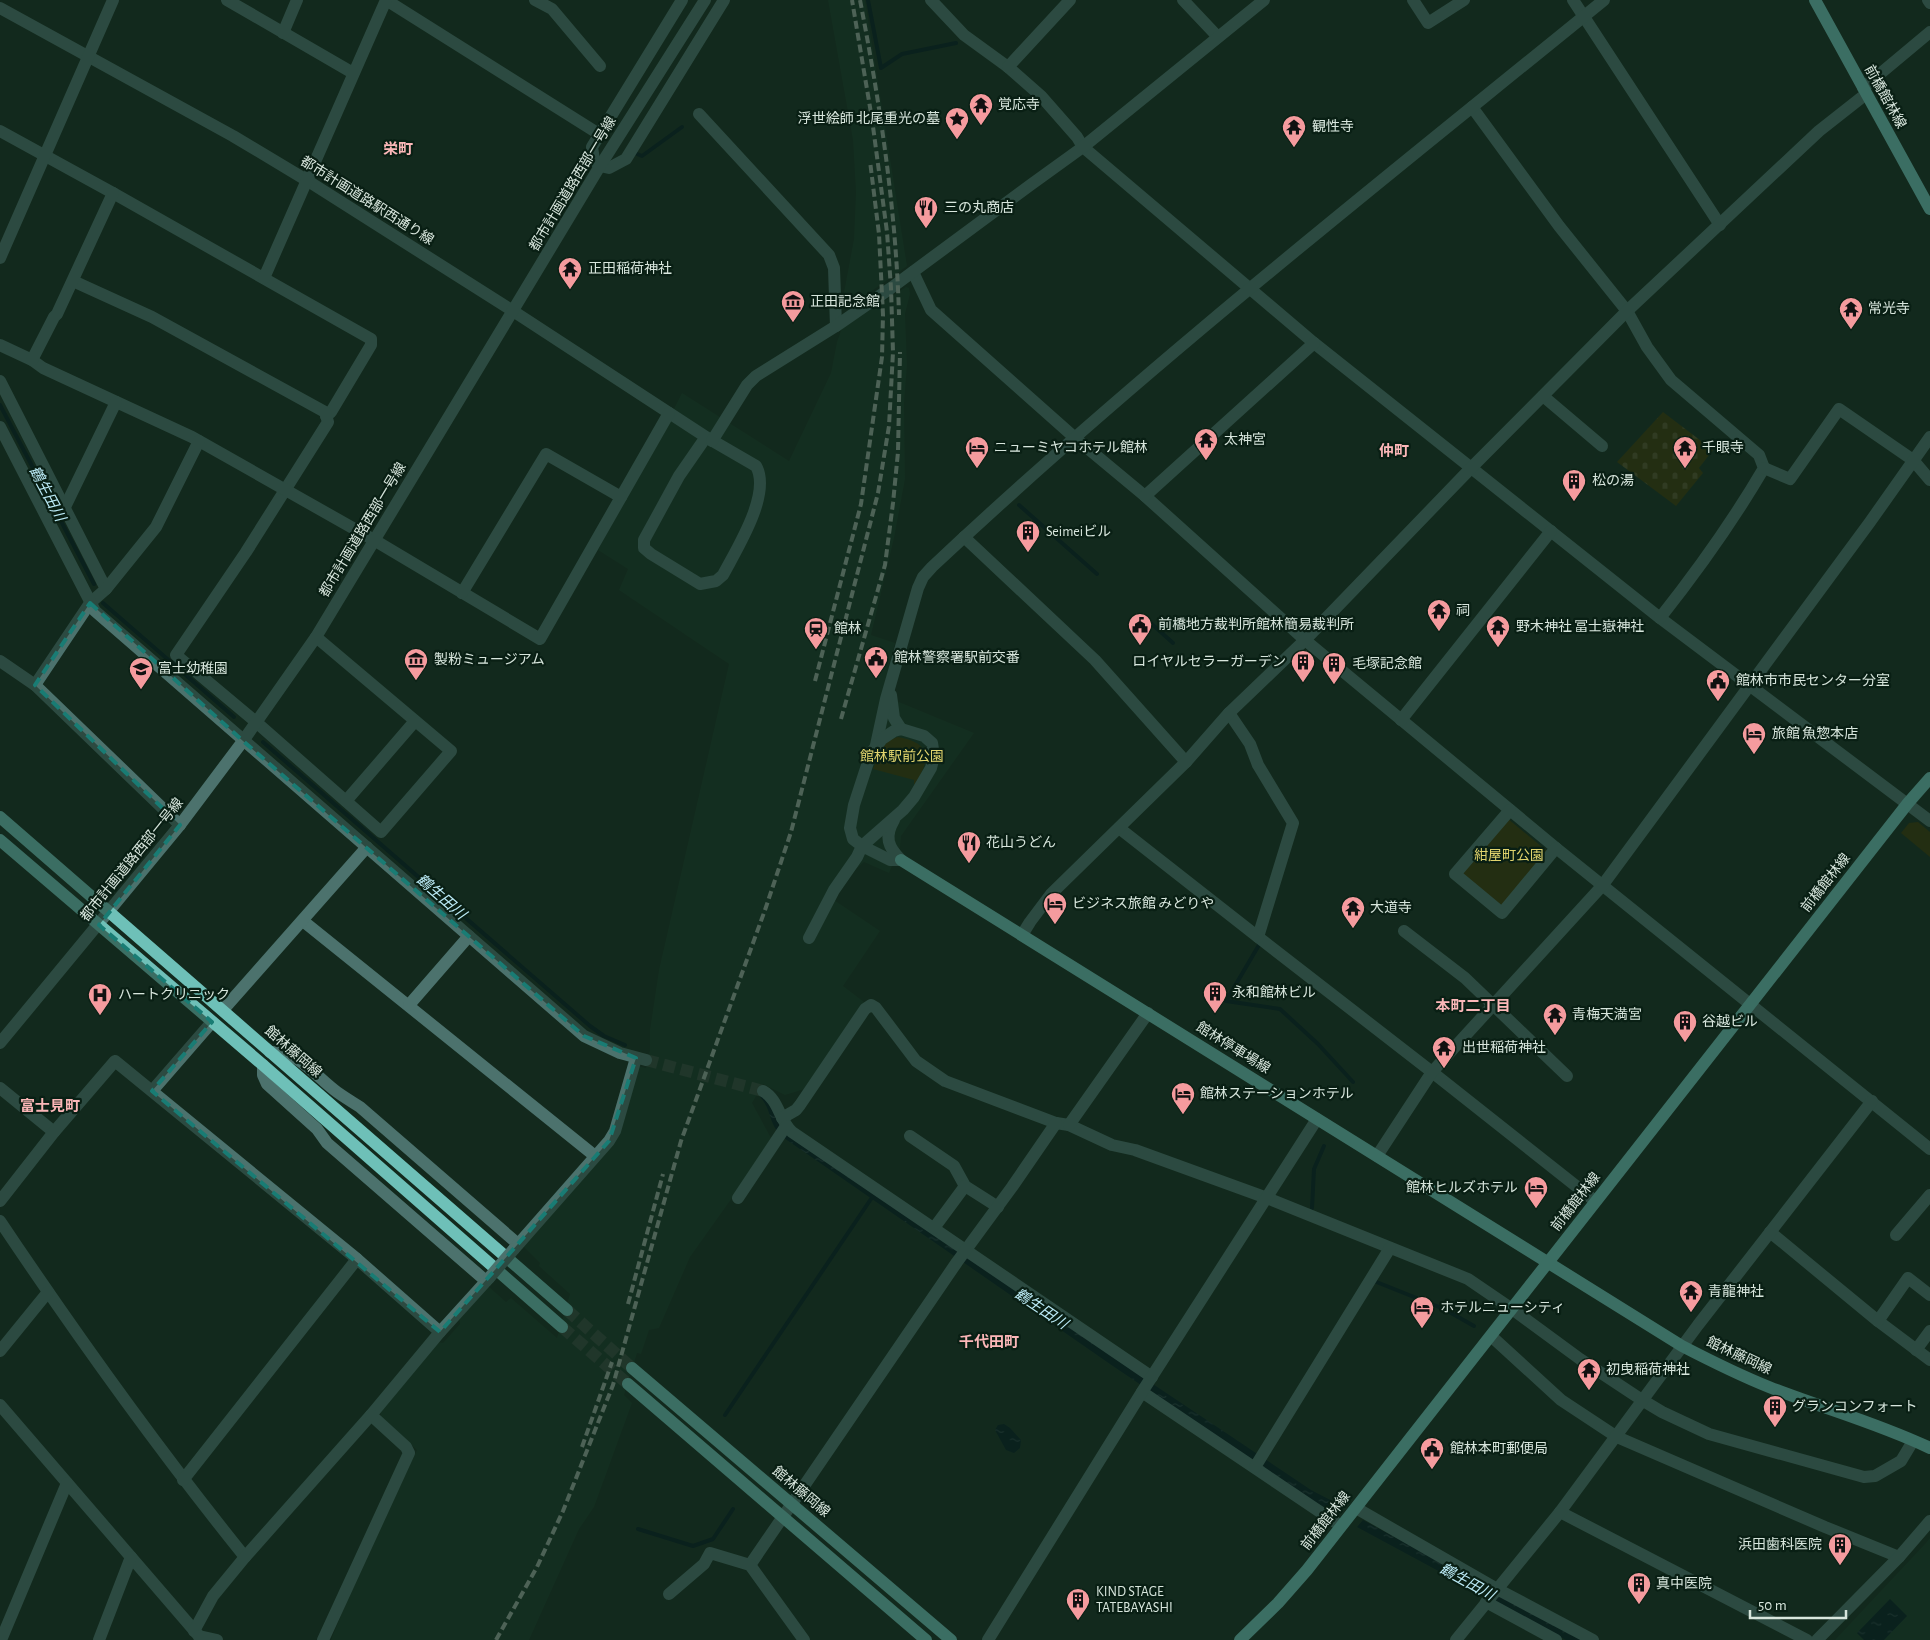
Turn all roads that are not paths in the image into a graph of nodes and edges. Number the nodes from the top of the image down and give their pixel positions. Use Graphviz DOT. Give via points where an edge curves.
graph roads {
  1 [pos="113,0"];
  2 [pos="227,0"];
  3 [pos="298,0"];
  4 [pos="386,0"];
  5 [pos="535,0"];
  6 [pos="682,0"];
  7 [pos="705,0"];
  8 [pos="724,0"];
  9 [pos="931,0"];
  10 [pos="1070,0"];
  11 [pos="1183,0"];
  12 [pos="1264,0"];
  13 [pos="1413,0"];
  14 [pos="1464,0"];
  15 [pos="1573,0"];
  16 [pos="1604,0"];
  17 [pos="1814,0"];
  18 [pos="0,8"];
  19 [pos="1584,16"];
  20 [pos="1930,32"];
  21 [pos="283,33"];
  22 [pos="1218,38"];
  23 [pos="89,56"];
  24 [pos="600,66"];
  25 [pos="1008,67"];
  26 [pos="353,73"];
  27 [pos="1865,91"];
  28 [pos="1472,107"];
  29 [pos="699,114"];
  30 [pos="0,131"];
  31 [pos="599,134"];
  32 [pos="1083,146"];
  33 [pos="45,156"];
  34 [pos="600,166"];
  35 [pos="308,181"];
  36 [pos="113,193"];
  37 [pos="1930,209"];
  38 [pos="1720,225"];
  39 [pos="0,258"];
  40 [pos="913,272"];
  41 [pos="264,278"];
  42 [pos="73,281"];
  43 [pos="1250,290"];
  44 [pos="1627,311"];
  45 [pos="514,312"];
  46 [pos="836,326"];
  47 [pos="1314,343"];
  48 [pos="0,345"];
  49 [pos="32,360"];
  50 [pos="0,381"];
  51 [pos="1543,396"];
  52 [pos="116,402"];
  53 [pos="669,413"];
  54 [pos="326,416"];
  55 [pos="0,427"];
  56 [pos="1930,437"];
  57 [pos="1074,438"];
  58 [pos="709,439"];
  59 [pos="199,441"];
  60 [pos="1602,446"];
  61 [pos="1913,460"];
  62 [pos="1472,467"];
  63 [pos="1764,468"];
  64 [pos="1930,480"];
  65 [pos="286,490"];
  66 [pos="1145,496"];
  67 [pos="621,497"];
  68 [pos="64,509"];
  69 [pos="1551,531"];
  70 [pos="964,537"];
  71 [pos="374,540"];
  72 [pos="106,590"];
  73 [pos="462,593"];
  74 [pos="90,603"];
  75 [pos="1660,618"];
  76 [pos="316,637"];
  77 [pos="1305,640"];
  78 [pos="0,661"];
  79 [pos="35,685"];
  80 [pos="1750,686"];
  81 [pos="890,687"];
  82 [pos="1229,713"];
  83 [pos="1401,720"];
  84 [pos="415,721"];
  85 [pos="256,722"];
  86 [pos="901,729"];
  87 [pos="243,741"];
  88 [pos="876,745"];
  89 [pos="1186,762"];
  90 [pos="1930,778"];
  91 [pos="346,801"];
  92 [pos="1908,803"];
  93 [pos="1510,810"];
  94 [pos="0,817"];
  95 [pos="895,818"];
  96 [pos="1930,820"];
  97 [pos="180,825"];
  98 [pos="1119,828"];
  99 [pos="0,840"];
  100 [pos="862,846"];
  101 [pos="367,847"];
  102 [pos="1556,848"];
  103 [pos="901,860"];
  104 [pos="1602,886"];
  105 [pos="109,912"];
  106 [pos="303,921"];
  107 [pos="98,925"];
  108 [pos="1404,931"];
  109 [pos="1022,935"];
  110 [pos="469,936"];
  111 [pos="1258,937"];
  112 [pos="809,938"];
  113 [pos="1750,1003"];
  114 [pos="1494,1004"];
  115 [pos="409,1005"];
  116 [pos="223,1010"];
  117 [pos="1148,1013"];
  118 [pos="212,1022"];
  119 [pos="0,1043"];
  120 [pos="270,1052"];
  121 [pos="262,1065"];
  122 [pos="1432,1072"];
  123 [pos="1568,1076"];
  124 [pos="0,1088"];
  125 [pos="152,1091"];
  126 [pos="763,1091"];
  127 [pos="1872,1101"];
  128 [pos="1317,1119"];
  129 [pos="1056,1123"];
  130 [pos="1069,1125"];
  131 [pos="783,1127"];
  132 [pos="54,1132"];
  133 [pos="910,1136"];
  134 [pos="1930,1149"];
  135 [pos="595,1156"];
  136 [pos="1377,1156"];
  137 [pos="965,1186"];
  138 [pos="1930,1195"];
  139 [pos="738,1198"];
  140 [pos="1266,1198"];
  141 [pos="0,1201"];
  142 [pos="1595,1202"];
  143 [pos="998,1207"];
  144 [pos="0,1221"];
  145 [pos="934,1228"];
  146 [pos="1770,1232"];
  147 [pos="1896,1235"];
  148 [pos="516,1246"];
  149 [pos="1390,1248"];
  150 [pos="963,1254"];
  151 [pos="357,1259"];
  152 [pos="1549,1262"];
  153 [pos="487,1280"];
  154 [pos="48,1292"];
  155 [pos="1930,1296"];
  156 [pos="1512,1309"];
  157 [pos="566,1310"];
  158 [pos="1878,1321"];
  159 [pos="562,1327"];
  160 [pos="1930,1331"];
  161 [pos="440,1332"];
  162 [pos="1491,1336"];
  163 [pos="1682,1346"];
  164 [pos="1916,1350"];
  165 [pos="0,1352"];
  166 [pos="1930,1360"];
  167 [pos="632,1368"];
  168 [pos="628,1384"];
  169 [pos="1148,1384"];
  170 [pos="1642,1400"];
  171 [pos="0,1406"];
  172 [pos="370,1416"];
  173 [pos="1617,1437"];
  174 [pos="1912,1441"];
  175 [pos="1929,1446"];
  176 [pos="1258,1462"];
  177 [pos="183,1480"];
  178 [pos="67,1483"];
  179 [pos="792,1504"];
  180 [pos="1356,1508"];
  181 [pos="1560,1512"];
  182 [pos="783,1517"];
  183 [pos="1930,1521"];
  184 [pos="1341,1526"];
  185 [pos="131,1557"];
  186 [pos="245,1557"];
  187 [pos="1899,1557"];
  188 [pos="750,1564"];
  189 [pos="669,1594"];
  190 [pos="1491,1595"];
  191 [pos="198,1635"];
  192 [pos="1461,1638"];
  193 [pos="1,1640"];
  194 [pos="100,1640"];
  195 [pos="217,1640"];
  196 [pos="323,1640"];
  197 [pos="804,1640"];
  198 [pos="926,1640"];
  199 [pos="951,1640"];
  200 [pos="988,1640"];
  201 [pos="1240,1640"];
  202 [pos="1556,1640"];
  203 [pos="1593,1640"];
  204 [pos="1807,1640"];
  205 [pos="1817,1640"];
  1 -- 23 [label="street"];
  2 -- 21 [label="street"];
  3 -- 21 [label="street"];
  4 -- 26 [label="street"];
  4 -- 31 [label="street"];
  5 -- 24 [label="street" via="552,9"];
  6 -- 31 [label="street"];
  7 -- 34 [label="street, 都市計画道路西部一号線"];
  8 -- 34 [label="street" via="626,159 609,168"];
  9 -- 25 [label="street" via="964,35"];
  10 -- 25 [label="street"];
  11 -- 22 [label="street"];
  12 -- 22 [label="street"];
  13 -- 14 [label="street" via="1428,23"];
  15 -- 19 [label="street"];
  16 -- 19 [label="street"];
  17 -- 27 [label="main road, 前橋館林線"];
  18 -- 23 [label="street, 都市計画道路駅西通り線"];
  19 -- 28 [label="street"];
  19 -- 38 [label="street"];
  20 -- 27 [label="street"];
  21 -- 26 [label="street"];
  22 -- 32 [label="street"];
  23 -- 33 [label="street"];
  23 -- 35 [label="street, 都市計画道路駅西通り線"];
  25 -- 32 [label="street" via="1041,96"];
  26 -- 35 [label="street"];
  27 -- 37 [label="main road, 前橋館林線"];
  27 -- 38 [label="street"];
  28 -- 43 [label="street"];
  28 -- 44 [label="street" via="1559,226"];
  29 -- 46 [label="street" via="829,255 834,268"];
  30 -- 33 [label="street"];
  31 -- 34 [label="street" via="592,147 594,160"];
  32 -- 40 [label="street"];
  32 -- 43 [label="street"];
  33 -- 36 [label="street"];
  33 -- 39 [label="street"];
  34 -- 45 [label="street, 都市計画道路西部一号線"];
  35 -- 41 [label="street"];
  35 -- 45 [label="street, 都市計画道路駅西通り線"];
  36 -- 41 [label="street"];
  36 -- 42 [label="street"];
  38 -- 44 [label="street"];
  40 -- 46 [label="street"];
  40 -- 57 [label="street" via="931,310"];
  41 -- 54 [label="street" via="371,339 371,345"];
  42 -- 49 [label="street"];
  42 -- 54 [label="street" via="152,317 325,412"];
  43 -- 47 [label="street"];
  43 -- 57 [label="street"];
  44 -- 51 [label="street"];
  44 -- 63 [label="street" via="1647,347 1672,380 1759,455"];
  45 -- 53 [label="street, 都市計画道路駅西通り線"];
  45 -- 71 [label="street, 都市計画道路西部一号線"];
  46 -- 58 [label="street" via="756,376"];
  47 -- 62 [label="street"];
  47 -- 66 [label="street"];
  48 -- 49 [label="street"];
  49 -- 52 [label="street"];
  50 -- 68 [label="street"];
  51 -- 60 [label="street"];
  51 -- 62 [label="street"];
  52 -- 59 [label="street"];
  52 -- 68 [label="street"];
  53 -- 58 [label="street, 都市計画道路駅西通り線"];
  53 -- 67 [label="street"];
  54 -- 65 [label="street" via="328,422"];
  55 -- 74 [label="street"];
  56 -- 61 [label="street"];
  57 -- 66 [label="street"];
  57 -- 70 [label="street"];
  58 -- 58 [label="street" via="756,466 761,481 751,522 723,576 700,584 651,554 644,548 644,540 679,476"];
  59 -- 65 [label="street"];
  59 -- 72 [label="street" via="156,527"];
  61 -- 63 [label="street" via="1839,409 1790,479"];
  61 -- 64 [label="street"];
  61 -- 80 [label="street"];
  62 -- 69 [label="street"];
  62 -- 77 [label="street"];
  63 -- 75 [label="street" via="1704,561"];
  65 -- 71 [label="street"];
  65 -- 85 [label="street" via="176,655"];
  66 -- 77 [label="street"];
  67 -- 73 [label="street" via="546,454"];
  67 -- 73 [label="street" via="540,639"];
  68 -- 72 [label="street"];
  69 -- 75 [label="street"];
  69 -- 83 [label="street"];
  70 -- 81 [label="street" via="923,578 918,588"];
  70 -- 89 [label="street" via="1095,660"];
  71 -- 73 [label="street"];
  71 -- 76 [label="street, 都市計画道路西部一号線"];
  72 -- 74 [label="street"];
  74 -- 79 [label="street"];
  74 -- 87 [label="street"];
  75 -- 80 [label="street"];
  76 -- 84 [label="street"];
  76 -- 85 [label="street, 都市計画道路西部一号線"];
  77 -- 82 [label="street"];
  77 -- 83 [label="street"];
  78 -- 79 [label="street"];
  79 -- 97 [label="street"];
  80 -- 92 [label="street"];
  80 -- 104 [label="street"];
  81 -- 86 [label="street" via="892,709"];
  81 -- 88 [label="street"];
  82 -- 89 [label="street"];
  82 -- 111 [label="street" via="1250,744 1258,765 1293,823"];
  83 -- 93 [label="street"];
  84 -- 91 [label="street"];
  84 -- 91 [label="street" via="451,752 381,832"];
  85 -- 87 [label="street, 都市計画道路西部一号線"];
  85 -- 91 [label="street"];
  86 -- 88 [label="street"];
  86 -- 95 [label="street" via="929,739 934,756 922,785"];
  87 -- 97 [label="street, 都市計画道路西部一号線"];
  87 -- 101 [label="street"];
  88 -- 100 [label="street" via="866,764 850,828 853,839"];
  89 -- 98 [label="street"];
  90 -- 92 [label="main road, 前橋館林線"];
  92 -- 96 [label="street"];
  92 -- 113 [label="main road, 前橋館林線"];
  93 -- 102 [label="street"];
  93 -- 102 [label="street" via="1455,874 1502,913"];
  94 -- 105 [label="main road, 館林藤岡線"];
  95 -- 100 [label="street"];
  95 -- 103 [label="street" via="887,838 890,848"];
  97 -- 105 [label="street, 都市計画道路西部一号線"];
  98 -- 109 [label="street" via="1050,894"];
  98 -- 111 [label="street"];
  99 -- 107 [label="main road"];
  100 -- 103 [label="street" via="890,860"];
  100 -- 112 [label="street"];
  101 -- 106 [label="street"];
  101 -- 110 [label="street"];
  102 -- 104 [label="street"];
  103 -- 109 [label="main road, 館林停車場線"];
  104 -- 113 [label="street"];
  104 -- 114 [label="street"];
  105 -- 107 [label="street, 都市計画道路西部一号線"];
  105 -- 116 [label="main road, 館林藤岡線"];
  106 -- 115 [label="street"];
  106 -- 116 [label="street"];
  107 -- 118 [label="main road"];
  107 -- 119 [label="street, 都市計画道路西部一号線"];
  108 -- 114 [label="street"];
  109 -- 117 [label="main road, 館林停車場線"];
  110 -- 115 [label="street"];
  110 -- 135 [label="street" via="584,1036 641,1059 615,1132"];
  111 -- 122 [label="street"];
  113 -- 127 [label="street"];
  113 -- 142 [label="main road, 前橋館林線"];
  114 -- 122 [label="street"];
  114 -- 123 [label="street"];
  115 -- 135 [label="street"];
  116 -- 120 [label="main road, 館林藤岡線"];
  117 -- 128 [label="main road, 館林停車場線"];
  117 -- 130 [label="street"];
  118 -- 121 [label="main road"];
  118 -- 125 [label="street"];
  120 -- 148 [label="street" via="287,1053 298,1058 336,1092 360,1107"];
  120 -- 157 [label="main road, 館林藤岡線"];
  121 -- 153 [label="street" via="266,1084 327,1143"];
  121 -- 159 [label="main road"];
  122 -- 136 [label="street"];
  122 -- 142 [label="street"];
  124 -- 132 [label="street"];
  125 -- 132 [label="street" via="115,1061"];
  125 -- 151 [label="street"];
  126 -- 131 [label="street" via="772,1097"];
  127 -- 134 [label="street"];
  127 -- 146 [label="street"];
  128 -- 136 [label="main road, 館林停車場線"];
  128 -- 140 [label="street"];
  129 -- 130 [label="street"];
  129 -- 131 [label="street" via="945,1081 916,1061 871,1005"];
  129 -- 143 [label="street"];
  130 -- 140 [label="street" via="1112,1145 1135,1150"];
  131 -- 139 [label="street"];
  131 -- 145 [label="street"];
  132 -- 141 [label="street"];
  133 -- 137 [label="street" via="954,1166"];
  135 -- 148 [label="street"];
  136 -- 152 [label="main road, 館林停車場線"];
  137 -- 143 [label="street"];
  137 -- 145 [label="street"];
  138 -- 147 [label="street"];
  140 -- 149 [label="street"];
  140 -- 169 [label="street"];
  142 -- 152 [label="main road, 前橋館林線"];
  143 -- 150 [label="street"];
  144 -- 154 [label="street"];
  145 -- 150 [label="street"];
  146 -- 158 [label="street"];
  146 -- 163 [label="street"];
  148 -- 153 [label="street, bridge"];
  149 -- 156 [label="street" via="1468,1279"];
  149 -- 176 [label="street"];
  150 -- 169 [label="street"];
  150 -- 179 [label="street"];
  151 -- 161 [label="street"];
  151 -- 177 [label="street"];
  152 -- 156 [label="main road, 前橋館林線"];
  152 -- 163 [label="main road, 館林藤岡線"];
  153 -- 161 [label="street"];
  154 -- 165 [label="street"];
  154 -- 177 [label="street"];
  155 -- 158 [label="street" via="1908,1278"];
  156 -- 162 [label="main road, 前橋館林線"];
  156 -- 170 [label="street"];
  158 -- 164 [label="street"];
  160 -- 164 [label="street"];
  161 -- 172 [label="street"];
  162 -- 173 [label="street" via="1562,1400"];
  162 -- 180 [label="main road, 前橋館林線"];
  163 -- 170 [label="street"];
  163 -- 174 [label="main road, 館林藤岡線" via="1770,1388 1865,1420"];
  164 -- 166 [label="street"];
  167 -- 179 [label="main road, 館林藤岡線"];
  168 -- 182 [label="main road"];
  169 -- 176 [label="street"];
  169 -- 200 [label="street"];
  170 -- 173 [label="street"];
  170 -- 174 [label="street" via="1709,1434 1864,1477 1875,1476 1901,1461"];
  171 -- 178 [label="street"];
  172 -- 186 [label="street"];
  172 -- 196 [label="street" via="406,1447 408,1458"];
  173 -- 181 [label="street"];
  173 -- 187 [label="street"];
  174 -- 175 [label="main road, 館林藤岡線"];
  176 -- 184 [label="street"];
  177 -- 186 [label="street"];
  178 -- 185 [label="street"];
  178 -- 193 [label="street"];
  179 -- 182 [label="street"];
  179 -- 199 [label="main road, 館林藤岡線"];
  180 -- 184 [label="main road, 前橋館林線"];
  180 -- 190 [label="street"];
  181 -- 190 [label="street"];
  181 -- 204 [label="street"];
  182 -- 188 [label="street"];
  182 -- 198 [label="main road"];
  183 -- 187 [label="street"];
  184 -- 201 [label="main road, 前橋館林線" via="1278,1603"];
  185 -- 191 [label="street"];
  185 -- 194 [label="street"];
  186 -- 191 [label="street" via="213,1596"];
  187 -- 205 [label="street"];
  188 -- 189 [label="street" via="710,1553 704,1564"];
  188 -- 197 [label="street"];
  190 -- 192 [label="street"];
  190 -- 202 [label="street"];
  190 -- 203 [label="street"];
  191 -- 195 [label="street"];
}
